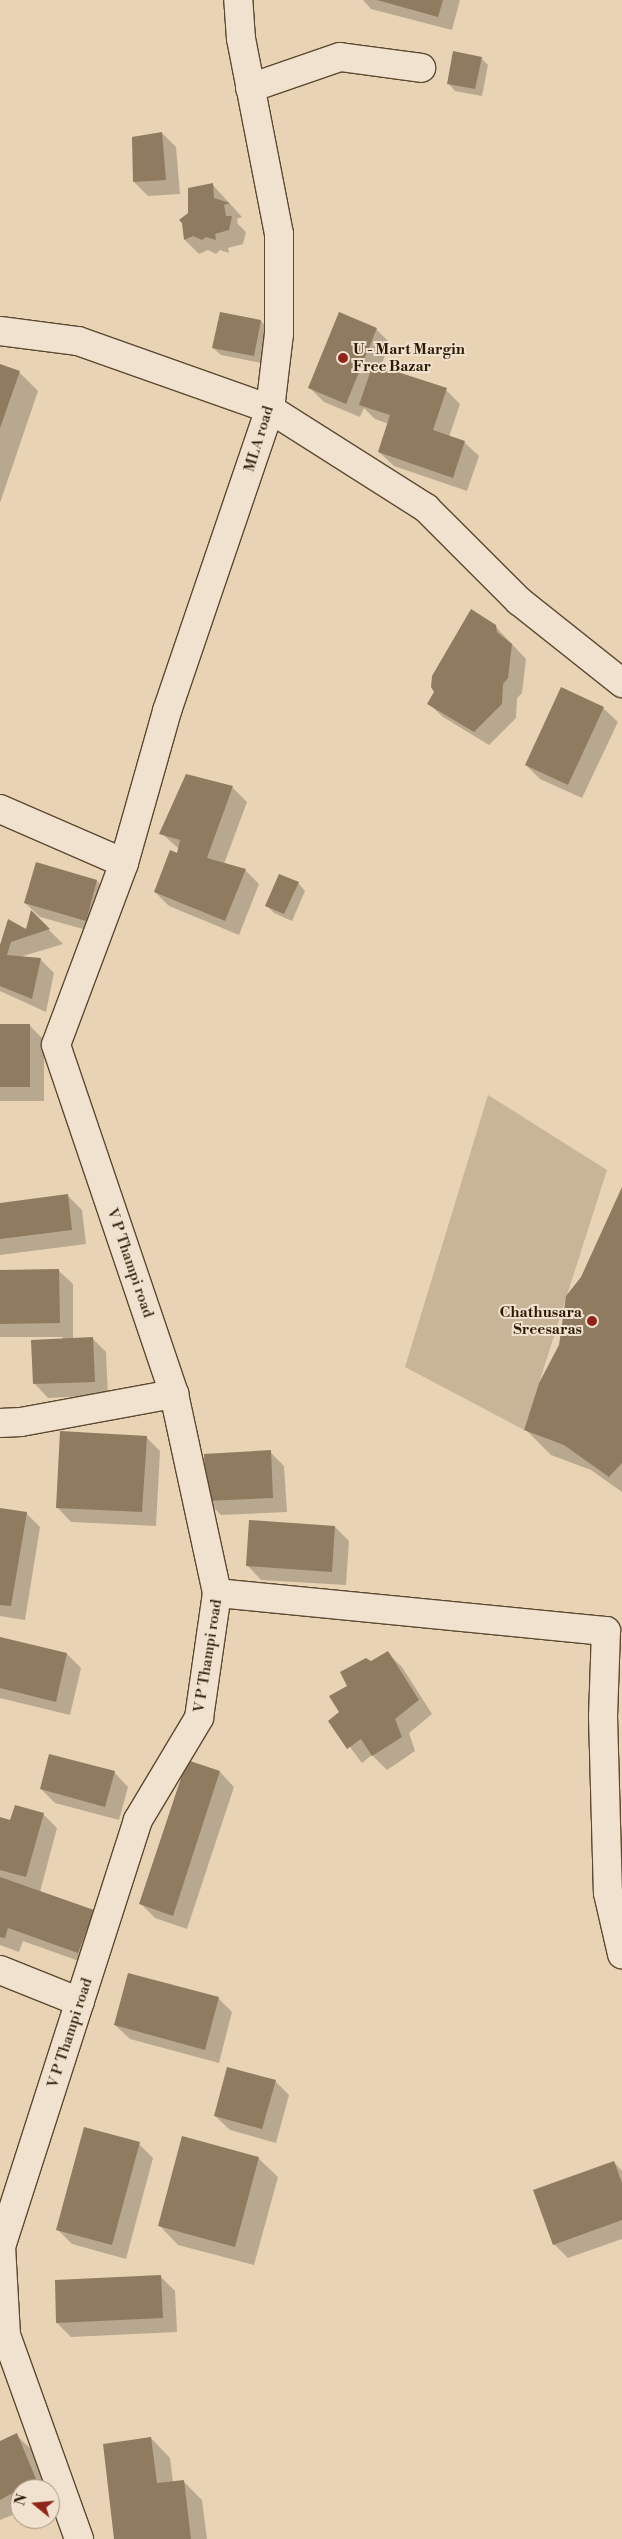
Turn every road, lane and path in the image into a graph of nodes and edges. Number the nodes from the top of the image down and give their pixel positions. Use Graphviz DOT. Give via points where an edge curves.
graph roads {
  1 [pos="238,0"];
  2 [pos="421,68"];
  3 [pos="250,88"];
  4 [pos="0,332"];
  5 [pos="270,409"];
  6 [pos="622,683"];
  7 [pos="0,809"];
  8 [pos="124,863"];
  9 [pos="174,1394"];
  10 [pos="0,1423"];
  11 [pos="217,1593"];
  12 [pos="614,1632"];
  13 [pos="622,1954"];
  14 [pos="0,1970"];
  15 [pos="80,2002"];
  16 [pos="3,2337"];
  17 [pos="79,2539"];
  1 -- 3 [label="street, MLA road"];
  2 -- 3 [label="street" via="340,57"];
  3 -- 5 [label="street, MLA road" via="279,234 279,334"];
  4 -- 5 [label="street" via="78,340"];
  5 -- 6 [label="street" via="426,508 519,601"];
  5 -- 8 [label="street, MLA road" via="167,711"];
  7 -- 8 [label="street"];
  8 -- 9 [label="street, V P Thampi road" via="56,1045"];
  9 -- 10 [label="street"];
  9 -- 11 [label="street, V P Thampi road"];
  11 -- 12 [label="street"];
  11 -- 15 [label="street, V P Thampi road" via="199,1718 138,1820"];
  12 -- 13 [label="street" via="603,1716 608,1893"];
  14 -- 15 [label="street"];
  15 -- 16 [label="street, V P Thampi road" via="1,2246"];
  16 -- 17 [label="street, V P Thampi road"];
}
